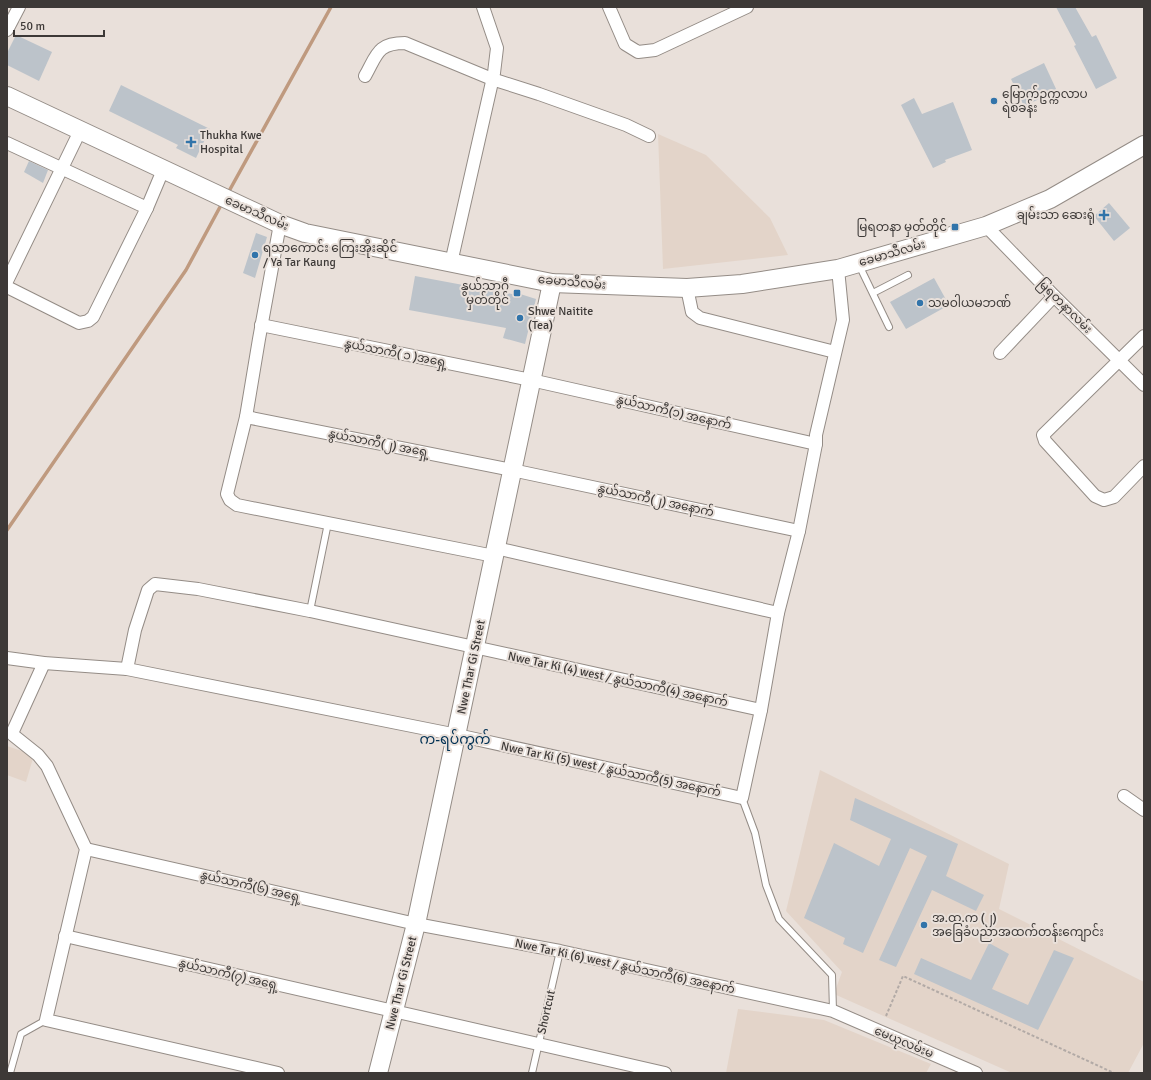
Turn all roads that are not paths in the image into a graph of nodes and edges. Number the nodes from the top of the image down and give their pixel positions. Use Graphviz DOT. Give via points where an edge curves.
graph roads {
  1 [pos="19,7"];
  2 [pos="483,7"];
  3 [pos="609,7"];
  4 [pos="747,7"];
  5 [pos="7,30"];
  6 [pos="365,76"];
  7 [pos="493,76"];
  8 [pos="7,96"];
  9 [pos="80,131"];
  10 [pos="649,136"];
  11 [pos="7,143"];
  12 [pos="1144,145"];
  13 [pos="62,168"];
  14 [pos="164,170"];
  15 [pos="147,208"];
  16 [pos="280,224"];
  17 [pos="986,226"];
  18 [pos="451,263"];
  19 [pos="858,263"];
  20 [pos="838,268"];
  21 [pos="908,275"];
  22 [pos="7,281"];
  23 [pos="552,283"];
  24 [pos="7,287"];
  25 [pos="687,288"];
  26 [pos="873,293"];
  27 [pos="1054,296"];
  28 [pos="261,326"];
  29 [pos="889,327"];
  30 [pos="1144,336"];
  31 [pos="835,352"];
  32 [pos="1000,353"];
  33 [pos="1120,360"];
  34 [pos="532,380"];
  35 [pos="1144,384"];
  36 [pos="246,417"];
  37 [pos="816,444"];
  38 [pos="1144,466"];
  39 [pos="512,470"];
  40 [pos="328,524"];
  41 [pos="799,531"];
  42 [pos="495,552"];
  43 [pos="310,611"];
  44 [pos="778,613"];
  45 [pos="474,647"];
  46 [pos="7,658"];
  47 [pos="44,663"];
  48 [pos="127,669"];
  49 [pos="761,710"];
  50 [pos="457,735"];
  51 [pos="1124,796"];
  52 [pos="742,798"];
  53 [pos="1144,810"];
  54 [pos="86,849"];
  55 [pos="416,924"];
  56 [pos="65,936"];
  57 [pos="560,951"];
  58 [pos="393,1011"];
  59 [pos="833,1011"];
  60 [pos="46,1020"];
  61 [pos="539,1044"];
  62 [pos="10,1073"];
  63 [pos="278,1073"];
  64 [pos="378,1073"];
  65 [pos="532,1073"];
  66 [pos="665,1073"];
  67 [pos="976,1073"];
  1 -- 5 [label="street"];
  2 -- 7 [label="street" via="497,48"];
  3 -- 4 [label="street" via="625,44 638,52 655,50"];
  6 -- 7 [label="street" via="380,50 394,43 405,43"];
  7 -- 10 [label="street" via="626,125"];
  7 -- 18 [label="street"];
  8 -- 9 [label="main road, ခေမာသီလမ်း"];
  9 -- 13 [label="street"];
  9 -- 14 [label="main road, ခေမာသီလမ်း"];
  11 -- 13 [label="street"];
  12 -- 17 [label="main road, ခေမာသီလမ်း" via="1050,199"];
  13 -- 15 [label="street"];
  13 -- 22 [label="street"];
  14 -- 15 [label="street"];
  14 -- 16 [label="main road, ခေမာသီလမ်း"];
  15 -- 24 [label="street" via="93,317 88,321 79,323"];
  16 -- 18 [label="main road, ခေမာသီလမ်း" via="305,233"];
  16 -- 28 [label="street"];
  17 -- 19 [label="main road, ခေမာသီလမ်း"];
  17 -- 27 [label="street, မြရတနာလမ်း"];
  18 -- 23 [label="main road, ခေမာသီလမ်း"];
  19 -- 20 [label="main road, ခေမာသီလမ်း"];
  19 -- 26 [label="lane"];
  20 -- 25 [label="main road, ခေမာသီလမ်း" via="742,284"];
  20 -- 31 [label="street" via="843,320"];
  21 -- 26 [label="lane"];
  23 -- 25 [label="main road, ခေမာသီလမ်း"];
  23 -- 34 [label="main road, Nwe Thar Gi Street"];
  25 -- 31 [label="street" via="692,312 700,318"];
  26 -- 29 [label="lane"];
  27 -- 32 [label="street"];
  27 -- 33 [label="street, မြရတနာလမ်း"];
  28 -- 34 [label="street, နွယ်သာကီ( ၁ )အရှေ့"];
  28 -- 36 [label="street"];
  30 -- 33 [label="street"];
  31 -- 37 [label="street"];
  33 -- 35 [label="street, မြရတနာလမ်း"];
  33 -- 38 [label="street" via="1043,435 1045,441 1094,496 1104,500 1114,497"];
  34 -- 37 [label="street, နွယ်သာကီ(၁) အနောက်"];
  34 -- 39 [label="main road, Nwe Thar Gi Street"];
  36 -- 39 [label="street, နွယ်သာကီ(၂) အရှေ့"];
  36 -- 40 [label="street" via="227,494 230,500 237,505"];
  37 -- 41 [label="street"];
  39 -- 41 [label="street, နွယ်သာကီ(၂) အနောက်"];
  39 -- 42 [label="main road, Nwe Thar Gi Street"];
  40 -- 42 [label="street"];
  40 -- 43 [label="lane"];
  41 -- 44 [label="street"];
  42 -- 44 [label="street"];
  42 -- 45 [label="main road, Nwe Thar Gi Street"];
  43 -- 45 [label="street, Nwe Tar Ki (4) west / နွယ်သာကီ(4) အနောက်"];
  43 -- 48 [label="street, Nwe Tar Ki (4) west / နွယ်သာကီ(4) အနောက်" via="198,589 155,584 148,590 135,630"];
  44 -- 49 [label="street"];
  45 -- 49 [label="street, Nwe Tar Ki (4) west / နွယ်သာကီ(4) အနောက်"];
  45 -- 50 [label="main road, Nwe Thar Gi Street"];
  46 -- 47 [label="street, Nwe Tar Ki (5) west / နွယ်သာကီ(5) အနောက်"];
  47 -- 48 [label="street, Nwe Tar Ki (5) west / နွယ်သာကီ(5) အနောက်"];
  47 -- 54 [label="street" via="13,735 38,755 47,766"];
  48 -- 50 [label="street, Nwe Tar Ki (5) west / နွယ်သာကီ(5) အနောက်"];
  49 -- 52 [label="street"];
  50 -- 52 [label="street, Nwe Tar Ki (5) west / နွယ်သာကီ(5) အနောက်"];
  50 -- 55 [label="main road, Nwe Thar Gi Street"];
  51 -- 53 [label="street"];
  52 -- 59 [label="lane" via="755,833 766,885 779,919 832,975"];
  54 -- 55 [label="street, နွယ်သာကီ(၆) အရှေ့"];
  54 -- 56 [label="street"];
  55 -- 57 [label="street, Nwe Tar Ki (6) west / နွယ်သာကီ(6) အနောက်"];
  55 -- 58 [label="main road, Nwe Thar Gi Street"];
  56 -- 58 [label="street, နွယ်သာကီ(၇) အရှေ့"];
  56 -- 60 [label="street"];
  57 -- 59 [label="street, Nwe Tar Ki (6) west / နွယ်သာကီ(6) အနောက်"];
  57 -- 61 [label="lane, Shortcut"];
  58 -- 61 [label="street, နွယ်သာကီ(၇) အရှေ့"];
  58 -- 64 [label="main road, Nwe Thar Gi Street"];
  59 -- 67 [label="street, မေယုလမ်းမ"];
  60 -- 62 [label="lane" via="21,1034"];
  60 -- 63 [label="street"];
  61 -- 65 [label="lane, Shortcut"];
  61 -- 66 [label="street, နွယ်သာကီ(၇) အရှေ့"];
}
